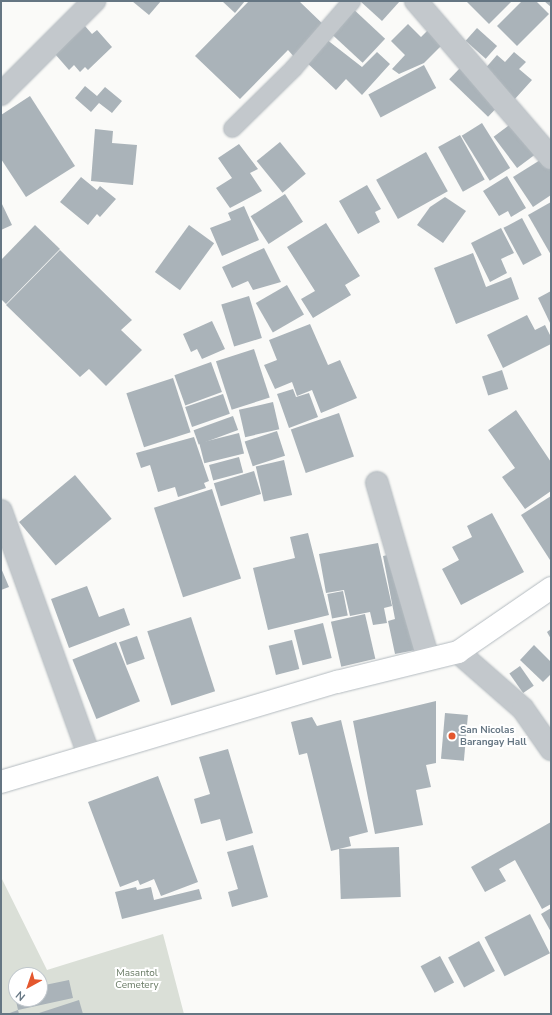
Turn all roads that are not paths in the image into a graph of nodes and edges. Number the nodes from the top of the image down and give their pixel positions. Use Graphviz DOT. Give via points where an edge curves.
graph roads {
  1 [pos="94,1"];
  2 [pos="351,1"];
  3 [pos="416,1"];
  4 [pos="1,94"];
  5 [pos="232,128"];
  6 [pos="551,158"];
  7 [pos="378,483"];
  8 [pos="1,511"];
  9 [pos="551,588"];
  10 [pos="458,652"];
  11 [pos="428,659"];
  12 [pos="551,749"];
  13 [pos="89,755"];
  14 [pos="1,782"];
  1 -- 4 [label="street"];
  2 -- 5 [label="lane" via="293,68"];
  3 -- 6 [label="street"];
  7 -- 11 [label="street"];
  8 -- 13 [label="street"];
  9 -- 10 [label="street"];
  10 -- 11 [label="street"];
  10 -- 12 [label="street" via="523,709"];
  11 -- 13 [label="street" via="337,682"];
  13 -- 14 [label="street"];
}
